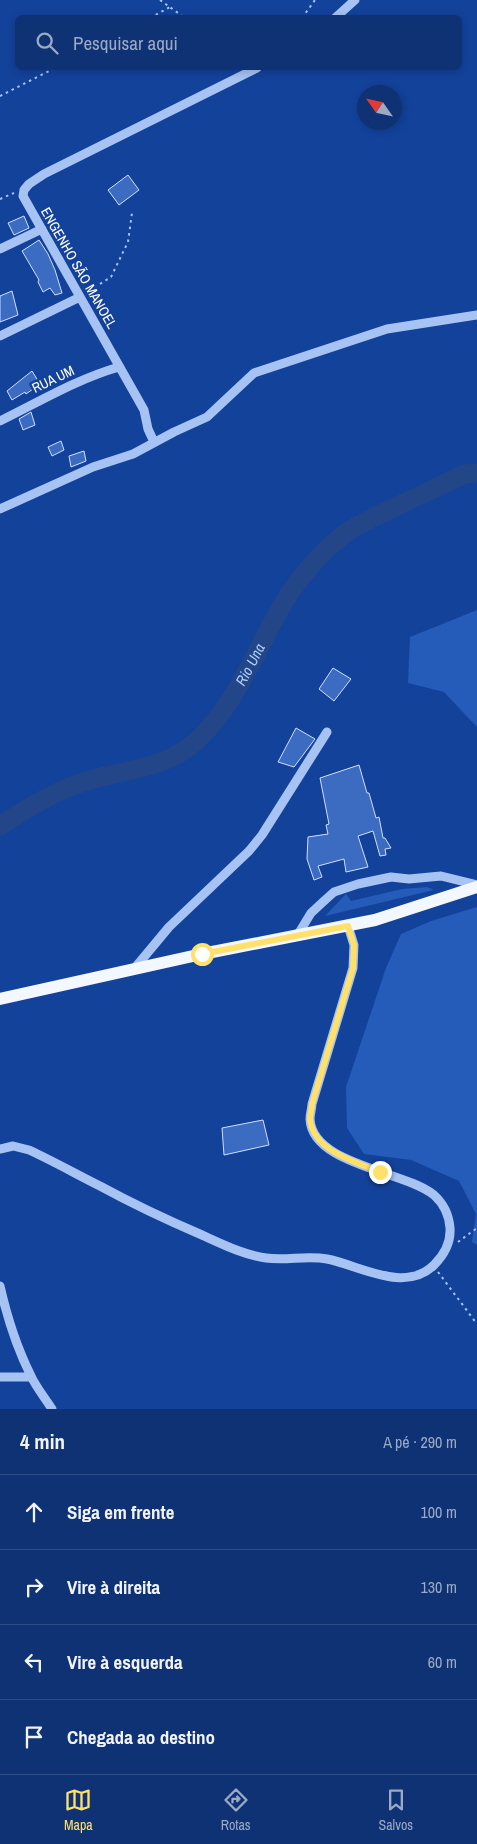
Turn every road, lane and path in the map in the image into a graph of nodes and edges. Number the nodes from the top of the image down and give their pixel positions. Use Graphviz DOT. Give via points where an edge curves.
graph roads {
  1 [pos="160,0"];
  2 [pos="316,0"];
  3 [pos="355,0"];
  4 [pos="170,7"];
  5 [pos="155,15"];
  6 [pos="181,15"];
  7 [pos="304,15"];
  8 [pos="338,15"];
  9 [pos="51,70"];
  10 [pos="251,70"];
  11 [pos="0,96"];
  12 [pos="24,190"];
  13 [pos="0,199"];
  14 [pos="132,213"];
  15 [pos="42,229"];
  16 [pos="0,249"];
  17 [pos="80,297"];
  18 [pos="477,315"];
  19 [pos="0,336"];
  20 [pos="119,366"];
  21 [pos="0,421"];
  22 [pos="154,442"];
  23 [pos="0,509"];
  24 [pos="328,732"];
  25 [pos="477,886"];
  26 [pos="348,926"];
  27 [pos="297,936"];
  28 [pos="134,969"];
  29 [pos="0,999"];
  30 [pos="0,1149"];
  31 [pos="477,1228"];
  32 [pos="446,1251"];
  33 [pos="434,1266"];
  34 [pos="0,1286"];
  35 [pos="477,1324"];
  36 [pos="0,1376"];
  37 [pos="31,1377"];
  38 [pos="52,1409"];
  1 -- 4 [label="path"];
  2 -- 7 [label="path"];
  3 -- 8 [label="street"];
  4 -- 5 [label="path"];
  4 -- 6 [label="path"];
  9 -- 11 [label="path"];
  10 -- 12 [label="street" via="74,158 28,184"];
  12 -- 13 [label="path"];
  12 -- 15 [label="street, ENGENHO SÃO MANOEL" via="23,196"];
  14 -- 17 [label="path" via="128,242 111,277"];
  15 -- 16 [label="street"];
  15 -- 17 [label="street, ENGENHO SÃO MANOEL"];
  17 -- 19 [label="street"];
  17 -- 20 [label="street, ENGENHO SÃO MANOEL"];
  18 -- 22 [label="street" via="388,329 254,373 207,417"];
  20 -- 21 [label="street, RUA UM" via="91,376"];
  20 -- 22 [label="street, ENGENHO SÃO MANOEL" via="144,410"];
  22 -- 23 [label="street" via="133,454 93,467"];
  24 -- 28 [label="street" via="262,836 169,927"];
  25 -- 26 [label="main road" via="412,909"];
  25 -- 27 [label="street" via="441,876 391,877 340,885 312,913"];
  26 -- 27 [label="main road"];
  26 -- 32 [label="street" via="354,945 353,968 312,1104 312,1127 317,1138 330,1150 433,1194 449,1218 451,1237"];
  27 -- 28 [label="main road"];
  28 -- 29 [label="main road"];
  30 -- 33 [label="street" via="13,1146 29,1150 166,1219 248,1254 266,1258 327,1259 395,1278 423,1273"];
  31 -- 32 [label="path"];
  32 -- 33 [label="street"];
  33 -- 35 [label="path"];
  34 -- 37 [label="street" via="14,1336"];
  36 -- 37 [label="street"];
  37 -- 38 [label="street"];
}
